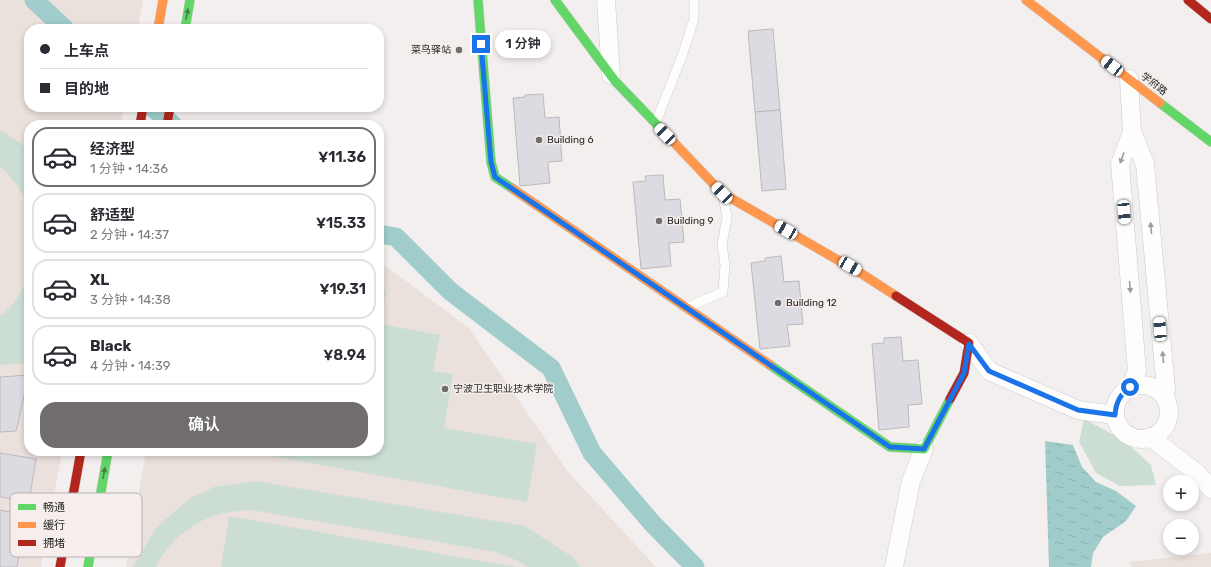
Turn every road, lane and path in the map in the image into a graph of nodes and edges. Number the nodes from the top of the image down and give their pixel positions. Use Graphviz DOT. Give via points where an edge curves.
graph roads {
  1 [pos="163,0"];
  2 [pos="190,0"];
  3 [pos="478,0"];
  4 [pos="555,0"];
  5 [pos="606,0"];
  6 [pos="694,0"];
  7 [pos="1026,0"];
  8 [pos="1188,0"];
  9 [pos="1211,19"];
  10 [pos="159,24"];
  11 [pos="186,24"];
  12 [pos="611,75"];
  13 [pos="1129,79"];
  14 [pos="655,124"];
  15 [pos="1132,132"];
  16 [pos="1211,142"];
  17 [pos="722,193"];
  18 [pos="686,308"];
  19 [pos="969,344"];
  20 [pos="1134,379"];
  21 [pos="1164,396"];
  22 [pos="1115,415"];
  23 [pos="1150,437"];
  24 [pos="924,449"];
  25 [pos="80,456"];
  26 [pos="107,456"];
  27 [pos="1211,489"];
  28 [pos="73,493"];
  29 [pos="101,493"];
  30 [pos="62,557"];
  31 [pos="90,557"];
  32 [pos="60,567"];
  33 [pos="88,567"];
  34 [pos="894,567"];
  1 -- 10 [label="street"];
  11 -- 2 [label="street, one-way"];
  3 -- 18 [label="street" via="491,162 495,177"];
  4 -- 12 [label="street"];
  5 -- 12 [label="street"];
  6 -- 14 [label="lane" via="694,19"];
  7 -- 13 [label="street, 学府路"];
  8 -- 9 [label="street"];
  12 -- 14 [label="street"];
  13 -- 15 [label="street"];
  13 -- 16 [label="street, 学府路"];
  14 -- 17 [label="street"];
  15 -- 20 [label="street, one-way" via="1120,164"];
  21 -- 15 [label="street, one-way" via="1166,389 1145,164"];
  17 -- 18 [label="lane" via="727,217 722,245 725,266 723,292"];
  17 -- 19 [label="street" via="862,274"];
  18 -- 24 [label="street" via="890,447"];
  19 -- 22 [label="street" via="989,371 1078,410"];
  19 -- 24 [label="street" via="964,373"];
  20 -- 21 [label="street" via="1138,385 1152,387"];
  20 -- 22 [label="street" via="1118,399"];
  21 -- 23 [label="street" via="1168,404 1167,420 1163,428"];
  22 -- 23 [label="street" via="1121,428 1131,436 1141,439"];
  23 -- 27 [label="street" via="1197,473"];
  24 -- 34 [label="street" via="911,481"];
  25 -- 28 [label="street"];
  29 -- 26 [label="street, one-way"];
  30 -- 32 [label="street"];
  33 -- 31 [label="street, one-way"];
}
